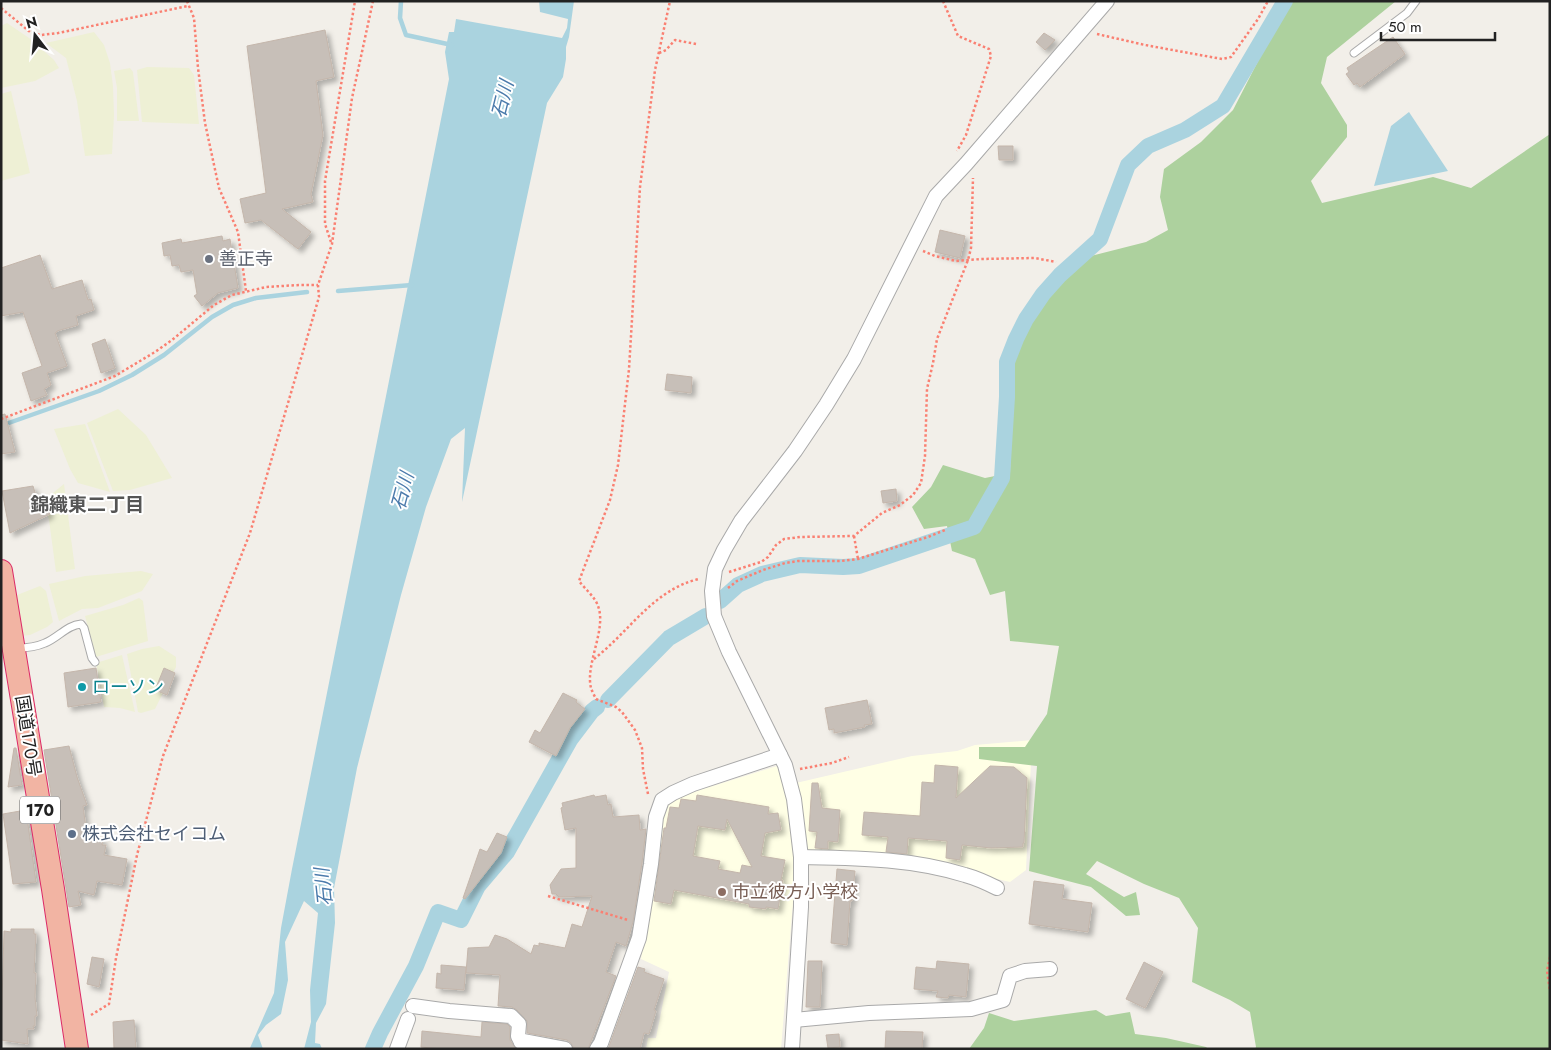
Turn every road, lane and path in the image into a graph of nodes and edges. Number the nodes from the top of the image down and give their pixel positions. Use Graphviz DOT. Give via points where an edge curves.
graph roads {
  1 [pos="187,1"];
  2 [pos="355,1"];
  3 [pos="372,1"];
  4 [pos="670,1"];
  5 [pos="943,1"];
  6 [pos="1107,1"];
  7 [pos="1268,1"];
  8 [pos="1416,1"];
  9 [pos="188,6"];
  10 [pos="1,8"];
  11 [pos="1081,31"];
  12 [pos="696,44"];
  13 [pos="659,53"];
  14 [pos="1354,53"];
  15 [pos="957,152"];
  16 [pos="966,164"];
  17 [pos="332,244"];
  18 [pos="910,246"];
  19 [pos="968,260"];
  20 [pos="1056,262"];
  21 [pos="318,285"];
  22 [pos="246,291"];
  23 [pos="1,419"];
  24 [pos="945,530"];
  25 [pos="854,536"];
  26 [pos="858,559"];
  27 [pos="1,571"];
  28 [pos="714,575"];
  29 [pos="4,600"];
  30 [pos="713,600"];
  31 [pos="14,648"];
  32 [pos="593,660"];
  33 [pos="95,662"];
  34 [pos="780,755"];
  35 [pos="849,757"];
  36 [pos="787,772"];
  37 [pos="659,809"];
  38 [pos="800,857"];
  39 [pos="997,888"];
  40 [pos="548,896"];
  41 [pos="641,924"];
  42 [pos="1550,957"];
  43 [pos="1050,969"];
  44 [pos="1550,990"];
  45 [pos="794,1020"];
  46 [pos="74,1022"];
  47 [pos="519,1046"];
  48 [pos="77,1049"];
  49 [pos="397,1049"];
  50 [pos="565,1049"];
  51 [pos="597,1049"];
  52 [pos="792,1049"];
  1 -- 9 [label="path"];
  2 -- 17 [label="path" via="325,180 325,224"];
  3 -- 17 [label="path" via="352,98"];
  4 -- 13 [label="path"];
  5 -- 15 [label="path" via="958,36 989,50 991,56"];
  6 -- 11 [label="street"];
  7 -- 11 [label="path" via="1231,57 1222,60"];
  8 -- 14 [label="lane" via="1406,13"];
  9 -- 10 [label="path" via="41,35 30,32"];
  9 -- 22 [label="path" via="194,18 205,123 219,188 238,232"];
  11 -- 16 [label="street"];
  12 -- 13 [label="path" via="675,40"];
  13 -- 32 [label="path" via="640,188 629,369 618,465 610,500 579,581 598,605 600,614"];
  16 -- 18 [label="street" via="936,196"];
  16 -- 19 [label="path" via="972,173 973,191"];
  17 -- 21 [label="path"];
  18 -- 19 [label="path" via="935,256"];
  18 -- 28 [label="street" via="854,359 795,451 740,521"];
  19 -- 20 [label="path" via="1035,258"];
  19 -- 25 [label="path" via="937,339 927,389 921,483 913,495 882,513"];
  21 -- 22 [label="path" via="299,284"];
  21 -- 46 [label="path" via="320,297 250,533 163,756 137,855 109,1004"];
  22 -- 23 [label="path" via="214,305 172,340 115,376"];
  24 -- 26 [label="path"];
  25 -- 26 [label="path"];
  25 -- 28 [label="path" via="784,539 761,562"];
  26 -- 30 [label="path" via="785,563 738,581"];
  27 -- 29 [label="highway, 国道170号 / 170"];
  28 -- 30 [label="street"];
  28 -- 32 [label="path" via="672,588"];
  29 -- 31 [label="highway, 国道170号 / 170"];
  30 -- 34 [label="street" via="714,616 729,652"];
  31 -- 33 [label="lane" via="46,643 70,627 81,624"];
  31 -- 46 [label="highway, 国道170号 / 170"];
  32 -- 37 [label="path" via="591,688 596,699 616,707 635,730 642,748 646,787 652,804"];
  34 -- 36 [label="street"];
  34 -- 37 [label="street" via="673,793 662,800"];
  35 -- 36 [label="path"];
  36 -- 38 [label="street" via="794,799"];
  37 -- 41 [label="street"];
  38 -- 39 [label="street" via="894,861 964,874"];
  38 -- 45 [label="street"];
  40 -- 41 [label="path"];
  41 -- 51 [label="street" via="630,963"];
  42 -- 44 [label="path" via="1547,972"];
  43 -- 45 [label="street" via="1024,971 1010,976 1003,1000 971,1009"];
  45 -- 52 [label="street"];
  46 -- 48 [label="highway, 国道170号 / 170"];
  47 -- 49 [label="street" via="519,1024 510,1016 449,1011 411,1012"];
  47 -- 50 [label="street" via="523,1041"];
}
